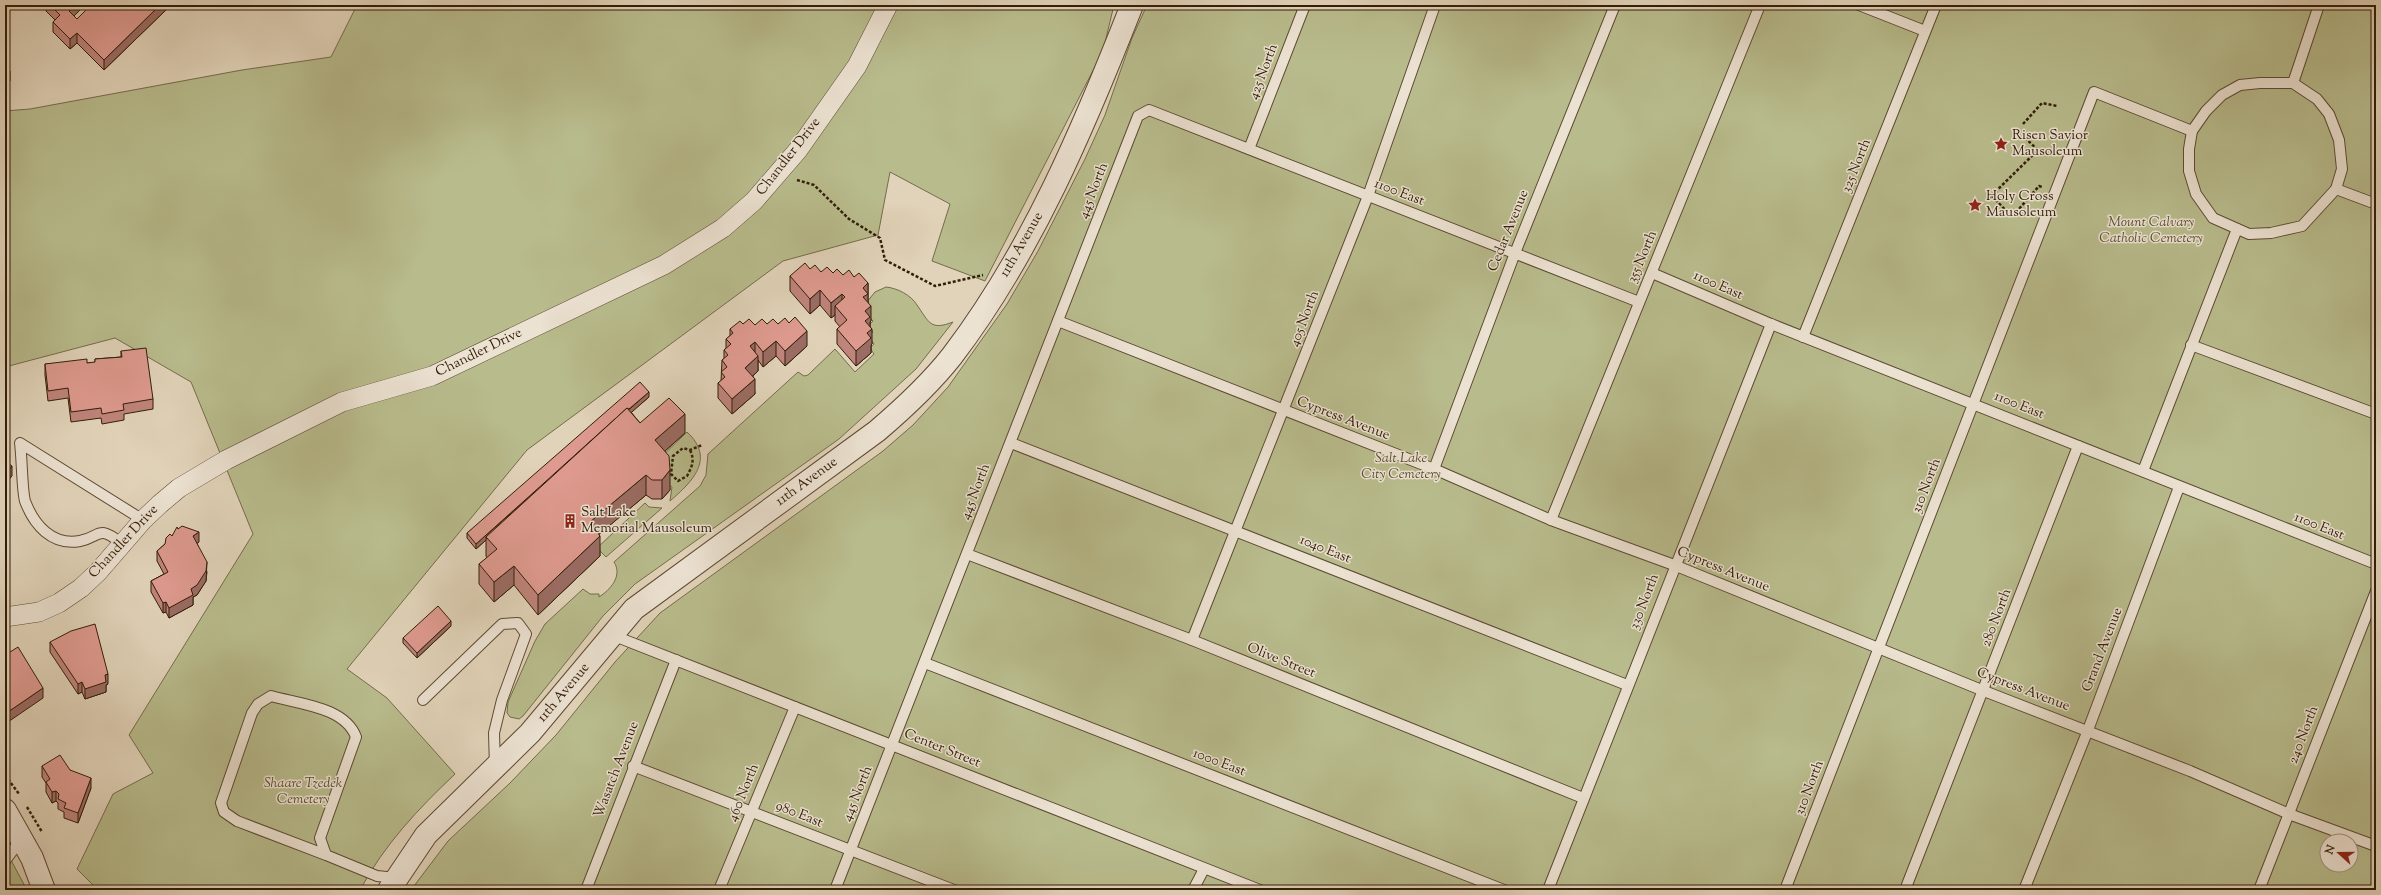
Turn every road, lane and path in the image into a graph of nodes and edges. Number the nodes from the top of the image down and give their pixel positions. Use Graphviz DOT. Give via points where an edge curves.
graph roads {
  1 [pos="888,5"];
  2 [pos="1132,5"];
  3 [pos="1305,5"];
  4 [pos="1435,5"];
  5 [pos="1615,5"];
  6 [pos="1760,5"];
  7 [pos="1859,5"];
  8 [pos="1936,5"];
  9 [pos="2319,5"];
  10 [pos="1925,31"];
  11 [pos="2292,84"];
  12 [pos="2057,106"];
  13 [pos="1149,110"];
  14 [pos="2023,124"];
  15 [pos="2192,131"];
  16 [pos="2024,137"];
  17 [pos="1249,149"];
  18 [pos="779,174"];
  19 [pos="2336,189"];
  20 [pos="2056,192"];
  21 [pos="1368,196"];
  22 [pos="1992,196"];
  23 [pos="1988,199"];
  24 [pos="2376,204"];
  25 [pos="2236,229"];
  26 [pos="1515,254"];
  27 [pos="1008,271"];
  28 [pos="1652,273"];
  29 [pos="1639,302"];
  30 [pos="1058,321"];
  31 [pos="1771,324"];
  32 [pos="1803,337"];
  33 [pos="2191,345"];
  34 [pos="1975,403"];
  35 [pos="1284,411"];
  36 [pos="2376,414"];
  37 [pos="1011,442"];
  38 [pos="702,445"];
  39 [pos="2078,446"];
  40 [pos="690,450"];
  41 [pos="1434,469"];
  42 [pos="2143,471"];
  43 [pos="2180,486"];
  44 [pos="143,520"];
  45 [pos="1551,520"];
  46 [pos="1236,530"];
  47 [pos="121,543"];
  48 [pos="967,554"];
  49 [pos="2376,564"];
  50 [pos="1674,565"];
  51 [pos="2376,591"];
  52 [pos="5,618"];
  53 [pos="612,635"];
  54 [pos="1192,640"];
  55 [pos="1880,648"];
  56 [pos="676,660"];
  57 [pos="925,663"];
  58 [pos="1628,685"];
  59 [pos="1984,691"];
  60 [pos="423,700"];
  61 [pos="795,706"];
  62 [pos="2088,730"];
  63 [pos="893,745"];
  64 [pos="633,766"];
  65 [pos="495,767"];
  66 [pos="1583,798"];
  67 [pos="5,810"];
  68 [pos="751,811"];
  69 [pos="2289,814"];
  70 [pos="22,838"];
  71 [pos="2376,846"];
  72 [pos="851,851"];
  73 [pos="326,855"];
  74 [pos="5,861"];
  75 [pos="1204,869"];
  76 [pos="393,884"];
  77 [pos="44,890"];
  78 [pos="586,890"];
  79 [pos="719,890"];
  80 [pos="835,890"];
  81 [pos="954,890"];
  82 [pos="1193,890"];
  83 [pos="1260,890"];
  84 [pos="1504,890"];
  85 [pos="1548,890"];
  86 [pos="1785,890"];
  87 [pos="1905,890"];
  88 [pos="2024,890"];
  89 [pos="2259,890"];
  1 -- 18 [label="street, Chandler Drive" via="857,66"];
  2 -- 27 [label="street, 11th Avenue" via="1088,115 1042,210"];
  3 -- 17 [label="lane, 425 North"];
  4 -- 21 [label="lane, 405 North"];
  5 -- 26 [label="lane, Cedar Avenue"];
  6 -- 28 [label="lane, 355 North"];
  7 -- 10 [label="lane"];
  8 -- 10 [label="lane, 325 North"];
  9 -- 11 [label="lane"];
  10 -- 32 [label="lane, 325 North"];
  11 -- 15 [label="lane" via="2240,86 2222,95 2206,111"];
  11 -- 19 [label="lane" via="2317,99 2329,114 2339,140 2342,169"];
  12 -- 14 [label="path" via="2042,103"];
  13 -- 17 [label="lane, 1100 East"];
  13 -- 30 [label="lane, 445 North" via="1138,116"];
  15 -- 20 [label="lane, 310 North" via="2094,92"];
  15 -- 25 [label="lane" via="2189,171 2196,194 2213,218"];
  16 -- 22 [label="path" via="2038,150"];
  17 -- 21 [label="lane, 1100 East"];
  18 -- 27 [label="path" via="814,185 849,218 880,238 885,260 935,286"];
  18 -- 44 [label="street, Chandler Drive" via="754,201 722,228 664,265 432,376 342,402 315,414 226,460 179,488"];
  19 -- 24 [label="lane"];
  19 -- 25 [label="lane" via="2302,226 2271,233 2249,234"];
  20 -- 22 [label="path" via="2039,186 2012,216"];
  20 -- 34 [label="lane, 310 North"];
  21 -- 26 [label="lane, 1100 East"];
  21 -- 35 [label="lane, 405 North"];
  22 -- 23 [label="path"];
  25 -- 33 [label="lane"];
  26 -- 29 [label="lane, 1100 East"];
  26 -- 41 [label="lane, Cedar Avenue"];
  27 -- 53 [label="street, 11th Avenue" via="952,356 913,399 877,431 634,609"];
  28 -- 29 [label="lane, 355 North"];
  28 -- 31 [label="lane, 1100 East"];
  29 -- 45 [label="lane, 355 North"];
  30 -- 35 [label="lane, Cypress Avenue"];
  30 -- 37 [label="lane, 445 North"];
  31 -- 32 [label="lane, 1100 East"];
  31 -- 50 [label="lane, 330 North"];
  32 -- 34 [label="lane, 1100 East"];
  33 -- 36 [label="lane"];
  33 -- 42 [label="lane"];
  34 -- 39 [label="lane, 1100 East"];
  34 -- 55 [label="lane, 310 North"];
  35 -- 41 [label="lane, Cypress Avenue"];
  35 -- 46 [label="lane, 405 North"];
  37 -- 46 [label="lane, 1040 East"];
  37 -- 48 [label="lane, 445 North"];
  38 -- 40 [label="path"];
  39 -- 42 [label="lane, 1100 East"];
  39 -- 59 [label="lane, 280 North"];
  40 -- 40 [label="path" via="683,448 673,456 671,474 678,480 687,476 691,468 693,456"];
  41 -- 45 [label="lane, Cypress Avenue"];
  42 -- 43 [label="lane, 1100 East"];
  43 -- 49 [label="lane, 1100 East"];
  43 -- 62 [label="lane, Grand Avenue"];
  44 -- 47 [label="street, Chandler Drive"];
  44 -- 47 [label="lane" via="20,443 25,501 41,529 56,540 80,541 97,532 111,535"];
  45 -- 50 [label="lane, Cypress Avenue"];
  46 -- 54 [label="lane, 405 North"];
  46 -- 58 [label="lane, 1040 East"];
  47 -- 52 [label="street, Chandler Drive" via="92,578 59,603 39,612"];
  48 -- 54 [label="lane, Olive Street"];
  48 -- 57 [label="lane, 445 North"];
  50 -- 55 [label="lane, Cypress Avenue"];
  50 -- 58 [label="lane, 330 North"];
  51 -- 69 [label="lane, 240 North"];
  53 -- 56 [label="lane, Center Street"];
  53 -- 65 [label="street, 11th Avenue" via="530,733"];
  54 -- 66 [label="lane, Olive Street"];
  55 -- 59 [label="lane, Cypress Avenue"];
  55 -- 86 [label="lane, 310 North"];
  56 -- 61 [label="lane, Center Street"];
  56 -- 64 [label="lane, Wasatch Avenue"];
  57 -- 63 [label="lane, 445 North"];
  57 -- 84 [label="lane, 1000 East"];
  58 -- 66 [label="lane, 330 North"];
  59 -- 62 [label="lane, Cypress Avenue"];
  59 -- 87 [label="lane, 280 North"];
  60 -- 65 [label="lane" via="502,624 518,623 526,634 502,700 494,733"];
  61 -- 63 [label="lane, Center Street"];
  61 -- 68 [label="lane, 460 North"];
  62 -- 69 [label="lane, Cypress Avenue"];
  62 -- 88 [label="lane, Grand Avenue"];
  63 -- 72 [label="lane, 445 North"];
  63 -- 75 [label="lane, Center Street"];
  64 -- 68 [label="lane, 980 East"];
  64 -- 78 [label="lane, Wasatch Avenue"];
  65 -- 76 [label="street, 11th Avenue" via="426,835"];
  66 -- 85 [label="lane, 330 North"];
  67 -- 70 [label="street"];
  68 -- 72 [label="lane, 980 East"];
  68 -- 79 [label="lane, 460 North"];
  69 -- 71 [label="lane, Cypress Avenue"];
  69 -- 89 [label="lane, 240 North"];
  70 -- 74 [label="lane"];
  70 -- 77 [label="street"];
  72 -- 80 [label="lane, 445 North"];
  72 -- 81 [label="lane, 980 East"];
  73 -- 73 [label="lane" via="320,838 356,737 352,727 328,712 272,696 258,704 252,713 221,803 224,812 237,821"];
  73 -- 76 [label="lane"];
  75 -- 82 [label="lane"];
  75 -- 83 [label="lane, Center Street"];
}
